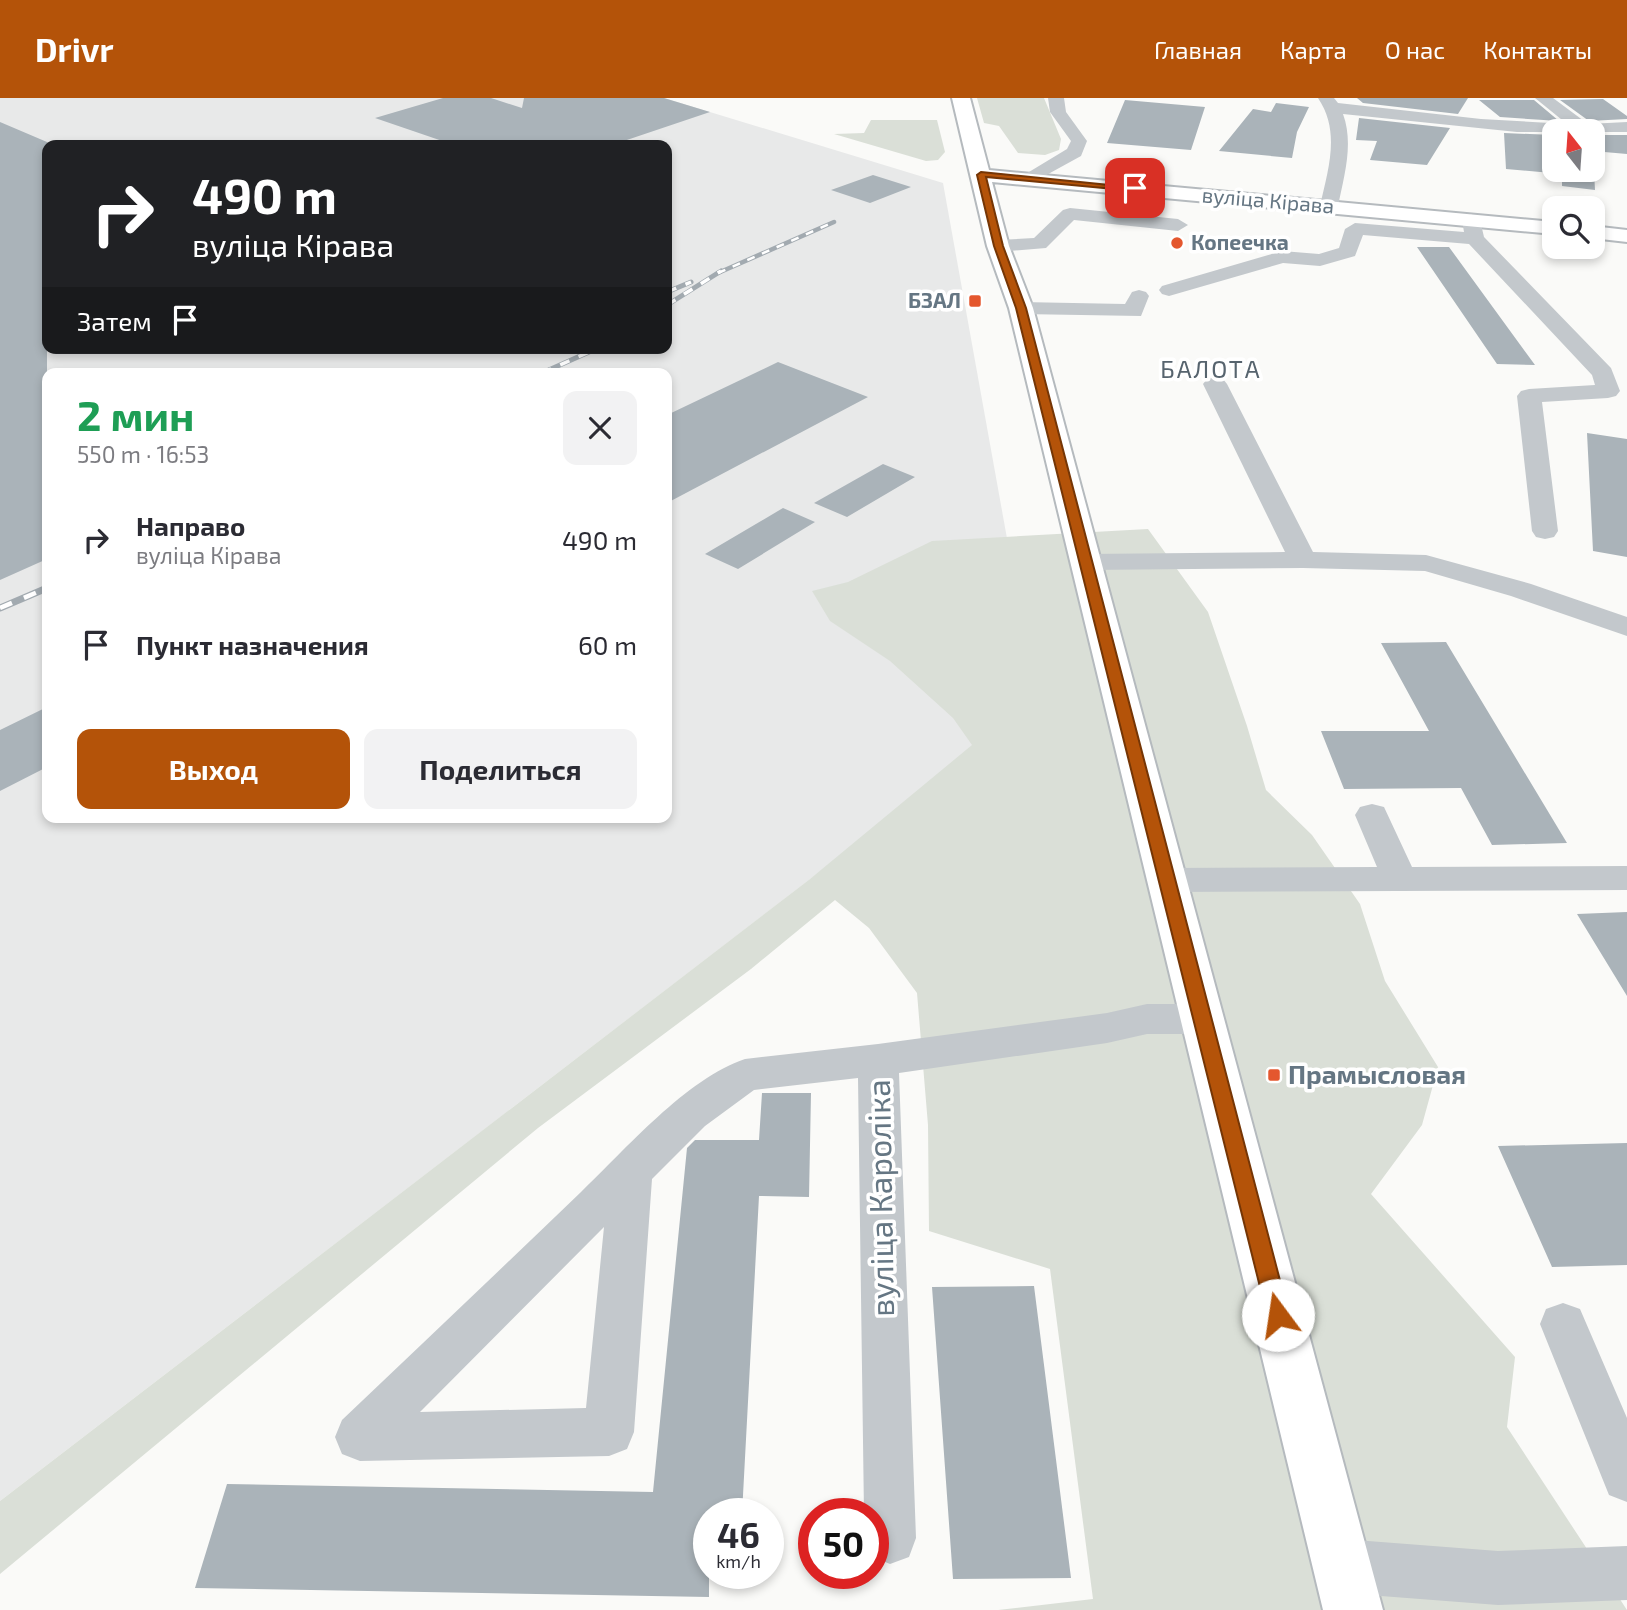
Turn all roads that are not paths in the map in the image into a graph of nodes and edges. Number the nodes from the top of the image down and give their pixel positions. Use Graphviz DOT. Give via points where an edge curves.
graph roads {
  1 [pos="961,98"];
  2 [pos="1056,98"];
  3 [pos="1543,98"];
  4 [pos="1330,103"];
  5 [pos="1571,119"];
  6 [pos="1627,127"];
  7 [pos="1542,128"];
  8 [pos="1605,129"];
  9 [pos="981,175"];
  10 [pos="1030,178"];
  11 [pos="1329,206"];
  12 [pos="1178,225"];
  13 [pos="1542,228"];
  14 [pos="1473,230"];
  15 [pos="1605,233"];
  16 [pos="1627,236"];
  17 [pos="998,246"];
  18 [pos="1169,290"];
  19 [pos="1139,296"];
  20 [pos="1021,308"];
  21 [pos="1215,384"];
  22 [pos="1545,531"];
  23 [pos="1303,560"];
  24 [pos="1086,562"];
  25 [pos="1627,627"];
  26 [pos="1372,815"];
  27 [pos="1627,878"];
  28 [pos="1399,879"];
  29 [pos="1168,880"];
  30 [pos="1204,1019"];
  31 [pos="878,1060"];
  32 [pos="631,1170"];
  33 [pos="1563,1324"];
  34 [pos="1627,1478"];
  35 [pos="890,1538"];
  36 [pos="1627,1573"];
  37 [pos="1347,1588"];
  1 -- 9 [label="main road"];
  2 -- 10 [label="street" via="1058,112 1079,141 1075,152"];
  3 -- 5 [label="street"];
  4 -- 7 [label="street"];
  4 -- 11 [label="street" via="1341,134"];
  6 -- 8 [label="street"];
  9 -- 10 [label="main road, вуліца Кірава"];
  9 -- 17 [label="main road"];
  10 -- 11 [label="main road, вуліца Кірава"];
  11 -- 14 [label="main road, вуліца Кірава"];
  12 -- 17 [label="street" via="1070,214 1039,244"];
  13 -- 14 [label="main road, вуліца Кірава"];
  14 -- 18 [label="street" via="1355,229 1348,253 1320,260 1282,257"];
  14 -- 22 [label="street" via="1603,373 1608,391 1530,396"];
  15 -- 16 [label="main road"];
  17 -- 20 [label="main road"];
  19 -- 20 [label="street" via="1133,312"];
  20 -- 24 [label="main road"];
  21 -- 23 [label="street"];
  23 -- 24 [label="street"];
  23 -- 25 [label="street" via="1426,563"];
  24 -- 29 [label="main road"];
  26 -- 28 [label="street"];
  27 -- 28 [label="street"];
  28 -- 29 [label="street"];
  29 -- 30 [label="main road"];
  30 -- 31 [label="street, вуліца Кароліка" via="1147,1019"];
  30 -- 37 [label="main road"];
  31 -- 32 [label="street" via="745,1075 690,1114"];
  31 -- 35 [label="street, вуліца Кароліка"];
  32 -- 32 [label="street" via="379,1418 360,1437 609,1432"];
  33 -- 34 [label="street"];
  36 -- 37 [label="street"];
}
